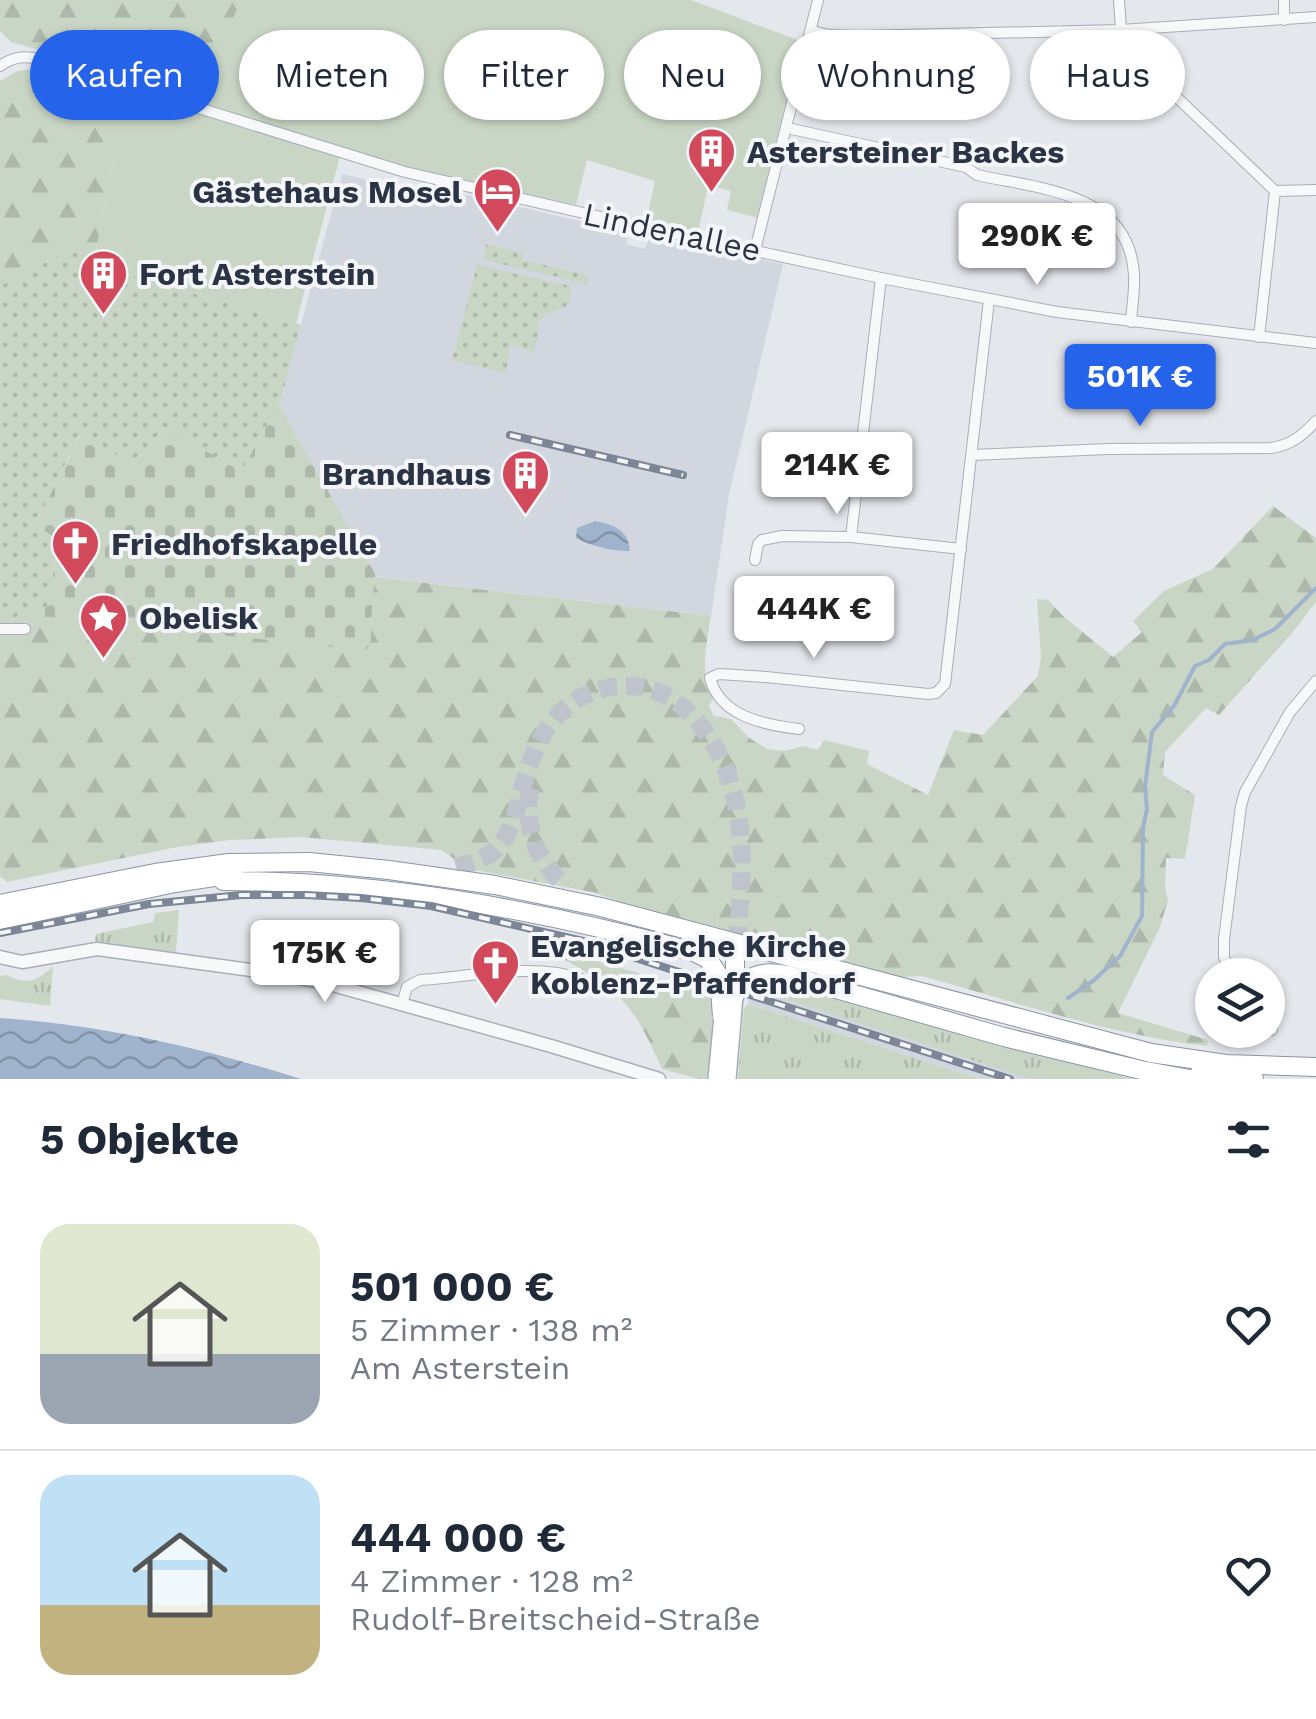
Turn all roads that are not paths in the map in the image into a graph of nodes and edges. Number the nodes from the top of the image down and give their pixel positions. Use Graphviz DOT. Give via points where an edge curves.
graph roads {
  1 [pos="818,0"];
  2 [pos="1118,0"];
  3 [pos="1284,0"];
  4 [pos="1316,17"];
  5 [pos="1284,20"];
  6 [pos="812,30"];
  7 [pos="1120,30"];
  8 [pos="0,66"];
  9 [pos="1185,105"];
  10 [pos="788,120"];
  11 [pos="786,128"];
  12 [pos="1316,190"];
  13 [pos="1275,191"];
  14 [pos="755,250"];
  15 [pos="882,278"];
  16 [pos="990,300"];
  17 [pos="1131,322"];
  18 [pos="1259,337"];
  19 [pos="1316,343"];
  20 [pos="1316,421"];
  21 [pos="972,455"];
  22 [pos="852,537"];
  23 [pos="962,549"];
  24 [pos="755,560"];
  25 [pos="0,629"];
  26 [pos="25,629"];
  27 [pos="1316,681"];
  28 [pos="799,730"];
  29 [pos="456,867"];
  30 [pos="389,870"];
  31 [pos="192,880"];
  32 [pos="566,886"];
  33 [pos="0,904"];
  34 [pos="600,907"];
  35 [pos="0,920"];
  36 [pos="0,957"];
  37 [pos="731,957"];
  38 [pos="1224,958"];
  39 [pos="580,979"];
  40 [pos="731,983"];
  41 [pos="402,1004"];
  42 [pos="722,1016"];
  43 [pos="1316,1067"];
  44 [pos="659,1079"];
  45 [pos="716,1079"];
  46 [pos="728,1079"];
  47 [pos="1190,1079"];
  48 [pos="1254,1079"];
  1 -- 6 [label="street"];
  2 -- 7 [label="street"];
  3 -- 5 [label="street"];
  4 -- 5 [label="street"];
  5 -- 7 [label="street"];
  8 -- 14 [label="street, Lindenallee" via="23,56 41,59 405,172"];
  9 -- 13 [label="street"];
  10 -- 11 [label="street"];
  11 -- 14 [label="street"];
  11 -- 17 [label="street" via="966,168 1096,207 1128,248"];
  12 -- 13 [label="street"];
  13 -- 18 [label="street"];
  14 -- 15 [label="street, Lindenallee"];
  15 -- 16 [label="street, Lindenallee"];
  15 -- 22 [label="street"];
  16 -- 17 [label="street, Lindenallee"];
  16 -- 21 [label="street"];
  17 -- 18 [label="street, Lindenallee"];
  18 -- 19 [label="street, Lindenallee"];
  20 -- 21 [label="street" via="1295,440 1271,448"];
  21 -- 23 [label="street"];
  22 -- 23 [label="street"];
  22 -- 24 [label="street" via="770,537 758,544"];
  23 -- 28 [label="street" via="946,684 936,693 710,678 738,713"];
  25 -- 26 [label="street"];
  27 -- 38 [label="street" via="1290,712 1241,806"];
  29 -- 30 [label="highway"];
  30 -- 33 [label="highway" via="229,863"];
  30 -- 34 [label="highway"];
  31 -- 35 [label="highway"];
  31 -- 40 [label="highway" via="348,886 465,900 694,952"];
  31 -- 48 [label="highway" via="262,872 336,874 554,906 1105,1052"];
  32 -- 34 [label="highway"];
  34 -- 43 [label="highway" via="1151,1053"];
  36 -- 41 [label="street" via="22,962 98,949 322,982"];
  37 -- 40 [label="highway"];
  39 -- 41 [label="street" via="536,972 420,980 407,987"];
  40 -- 42 [label="highway, bridge"];
  40 -- 46 [label="main road, bridge"];
  40 -- 47 [label="highway" via="763,973 787,975 1004,1037"];
  41 -- 44 [label="street"];
  42 -- 45 [label="main road"];
}
